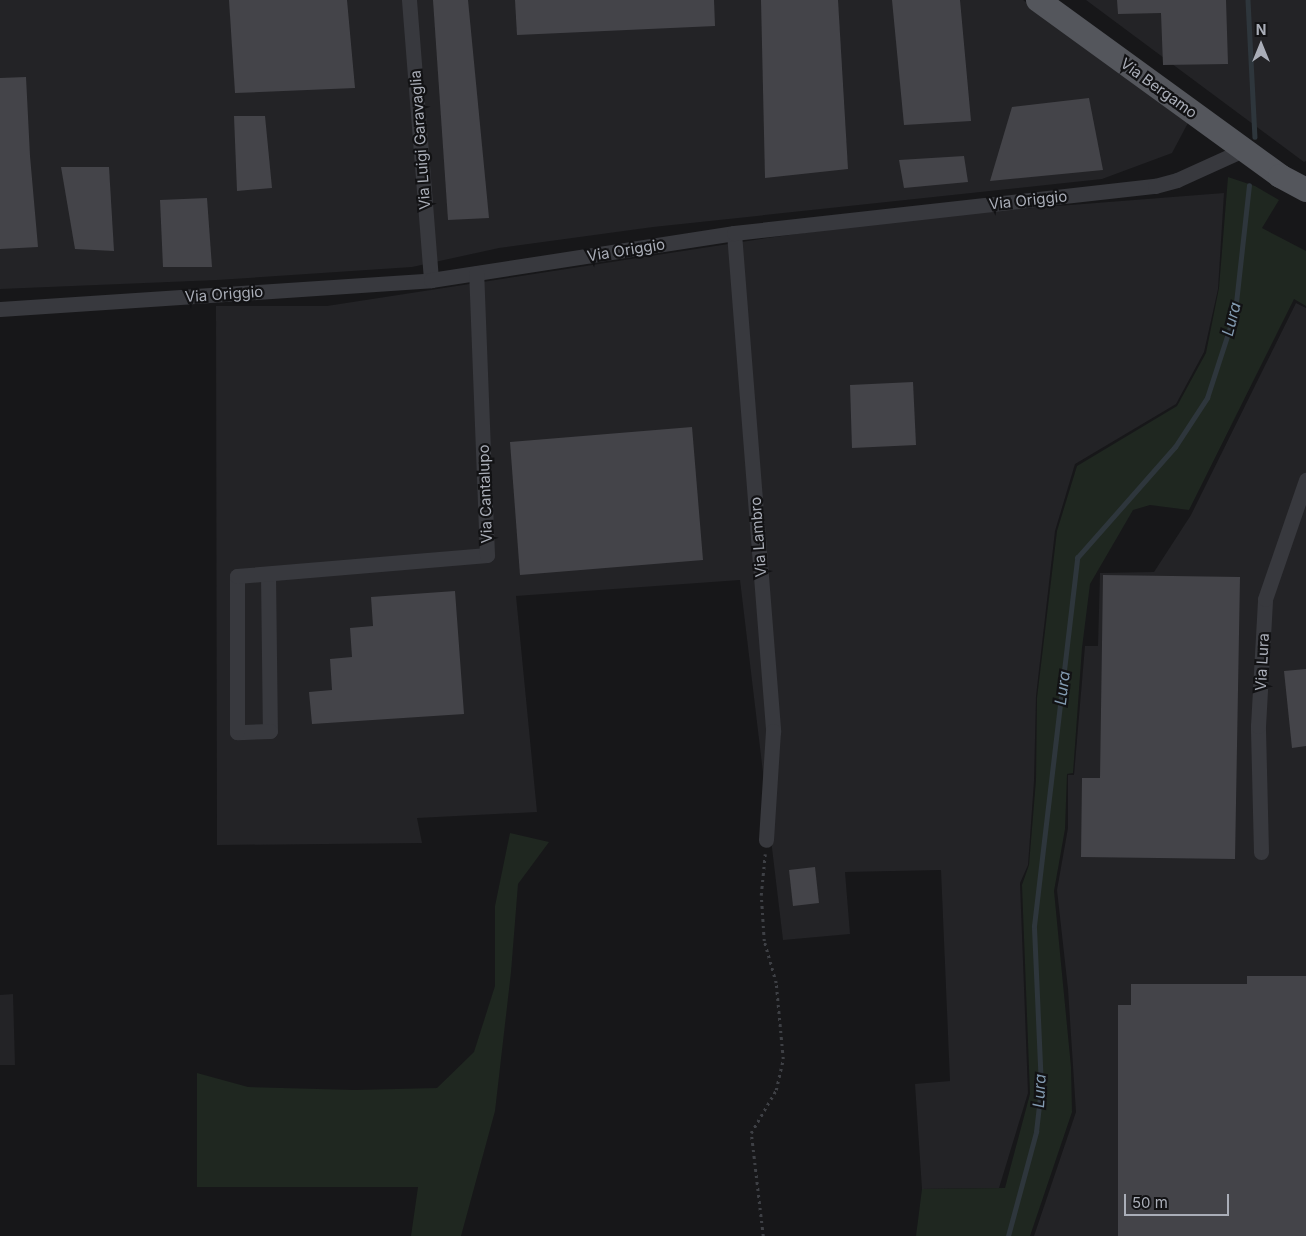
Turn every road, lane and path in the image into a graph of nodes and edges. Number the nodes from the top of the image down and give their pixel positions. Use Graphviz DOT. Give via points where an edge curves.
graph roads {
  1 [pos="409,0"];
  2 [pos="1038,0"];
  3 [pos="1243,150"];
  4 [pos="1280,176"];
  5 [pos="1306,190"];
  6 [pos="1306,202"];
  7 [pos="734,233"];
  8 [pos="476,273"];
  9 [pos="431,280"];
  10 [pos="0,309"];
  11 [pos="1306,480"];
  12 [pos="268,574"];
  13 [pos="766,840"];
  14 [pos="1261,852"];
  15 [pos="763,1236"];
  1 -- 9 [label="street, Via Luigi Garavaglia"];
  2 -- 3 [label="main road, Via Bergamo"];
  3 -- 4 [label="main road, Via Bergamo"];
  3 -- 7 [label="street, Via Origgio" via="1155,186"];
  4 -- 5 [label="main road, Via Bergamo"];
  4 -- 6 [label="main road, Via Bergamo"];
  7 -- 8 [label="street, Via Origgio"];
  7 -- 13 [label="street, Via Lambro" via="773,731"];
  8 -- 9 [label="street, Via Origgio"];
  8 -- 12 [label="street, Via Cantalupo" via="487,555"];
  9 -- 10 [label="street, Via Origgio"];
  11 -- 14 [label="street, Via Lura" via="1265,599 1258,726"];
  12 -- 12 [label="street, Via Cantalupo" via="237,576 237,732 270,731"];
  13 -- 15 [label="path" via="761,895 764,941 776,983 783,1059 776,1090 751,1133"];
}
